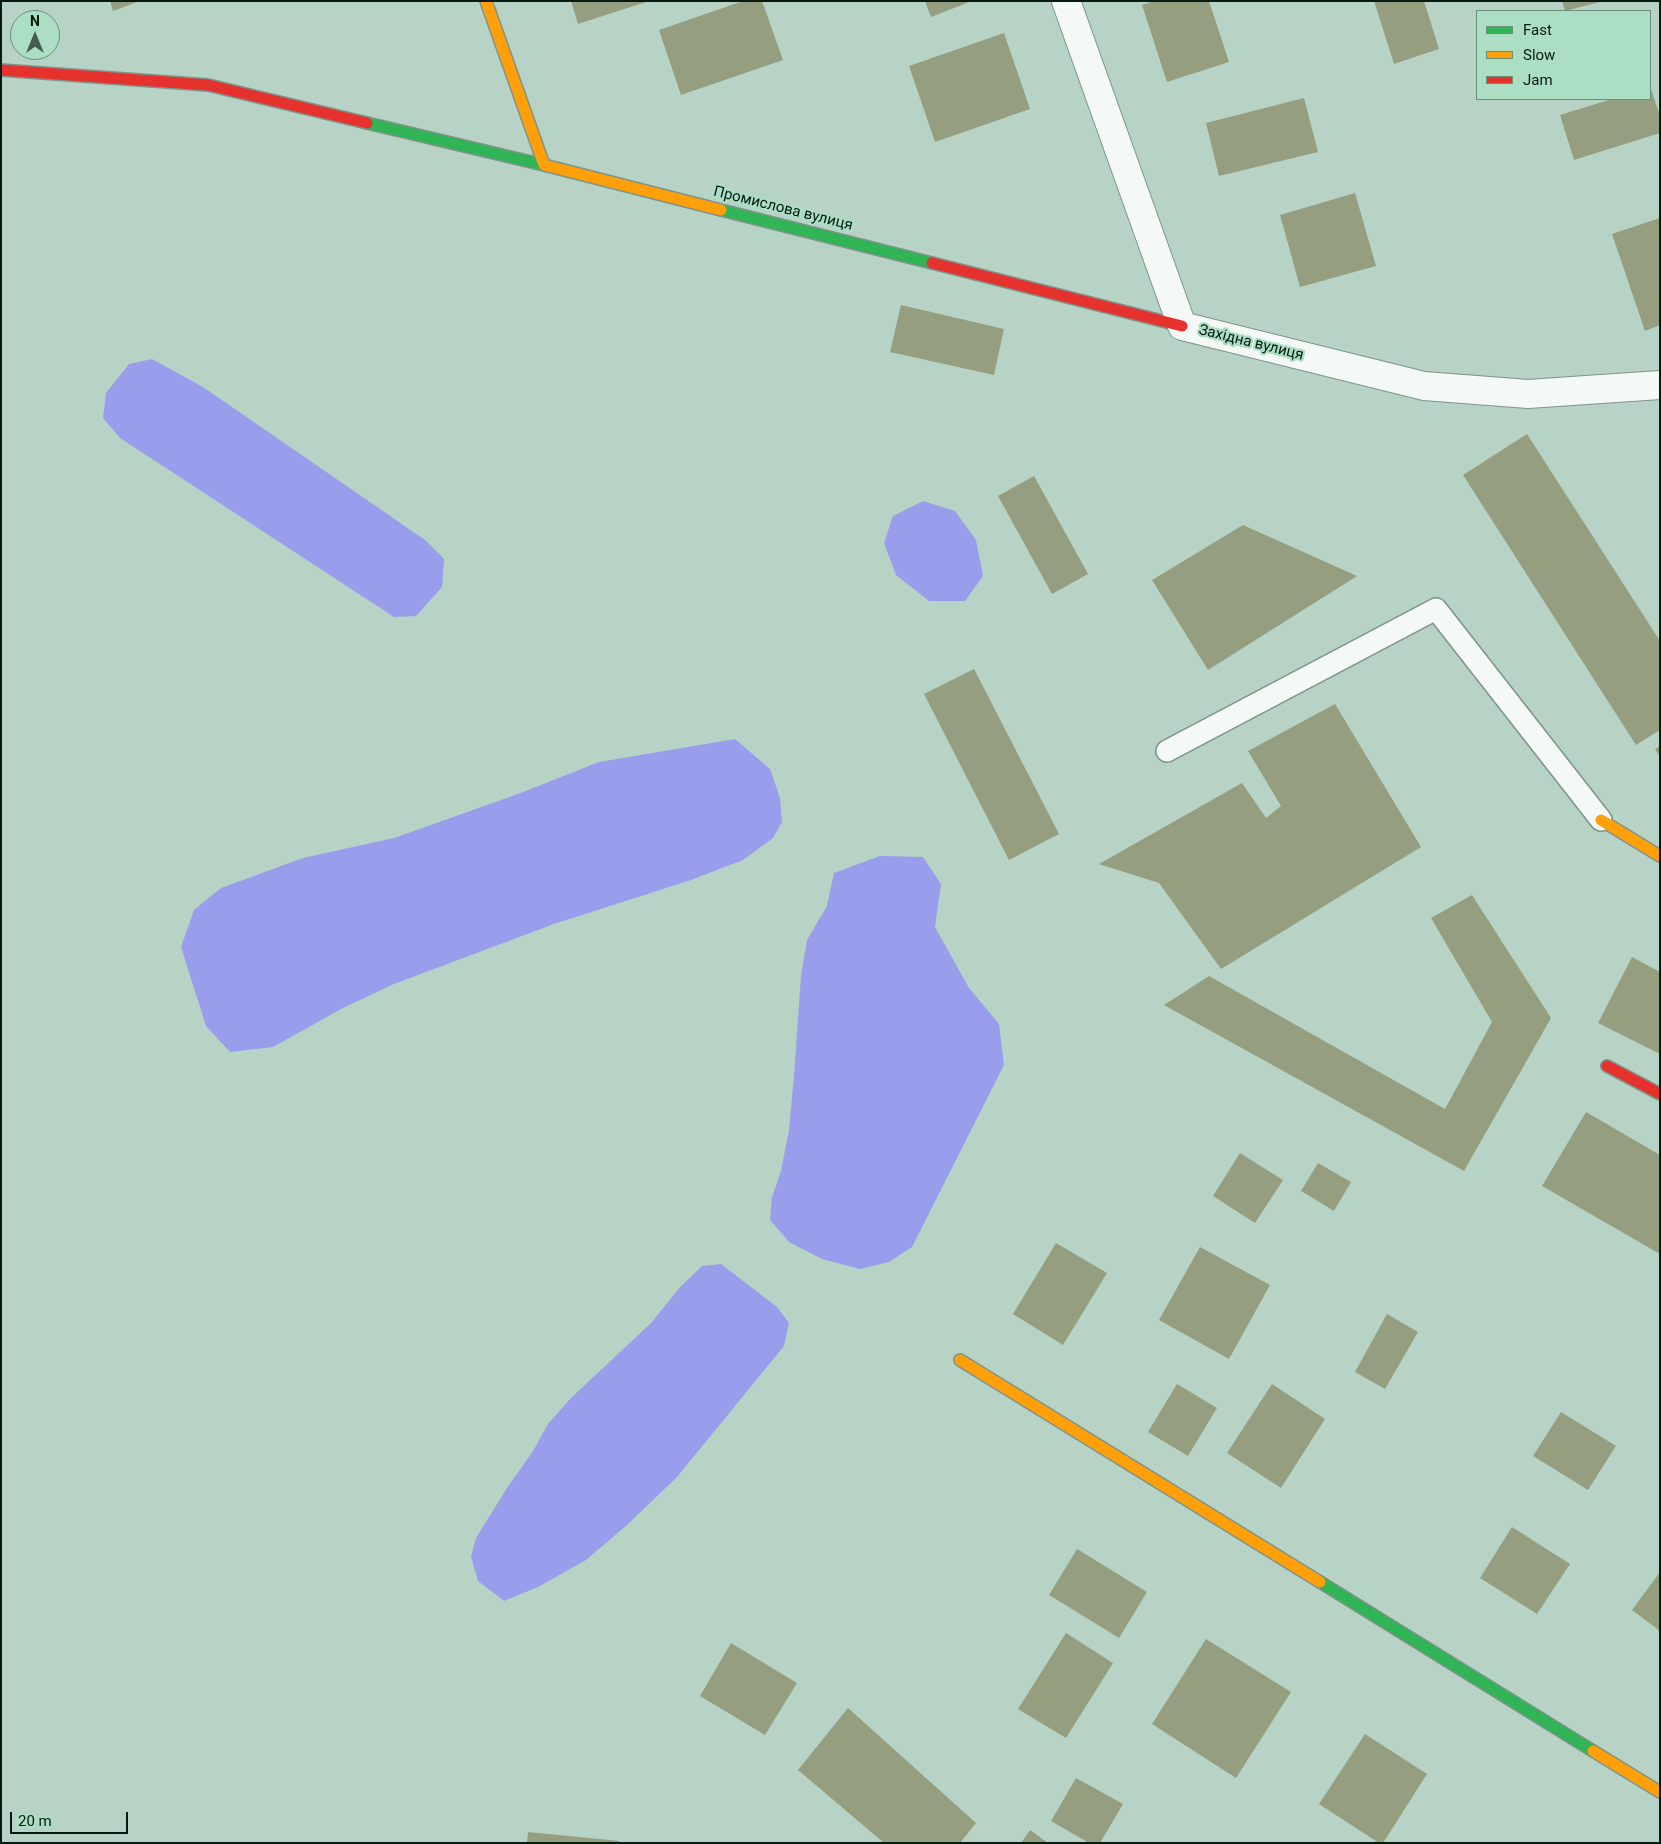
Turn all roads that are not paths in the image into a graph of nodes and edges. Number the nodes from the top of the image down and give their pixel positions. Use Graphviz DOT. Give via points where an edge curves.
graph roads {
  1 [pos="486,1"];
  2 [pos="1066,1"];
  3 [pos="1,70"];
  4 [pos="544,165"];
  5 [pos="1182,326"];
  6 [pos="1660,385"];
  7 [pos="1167,751"];
  8 [pos="1601,820"];
  9 [pos="1660,856"];
  10 [pos="1607,1066"];
  11 [pos="1660,1094"];
  12 [pos="960,1360"];
  13 [pos="1660,1792"];
  1 -- 4 [label="street"];
  2 -- 5 [label="street, Західна вулиця"];
  3 -- 4 [label="street, Промислова вулиця" via="208,85"];
  4 -- 5 [label="street, Промислова вулиця"];
  5 -- 6 [label="street, Західна вулиця" via="1424,386 1528,394"];
  7 -- 8 [label="lane" via="1436,608"];
  8 -- 9 [label="street"];
  10 -- 11 [label="street"];
  12 -- 13 [label="street"];
}
